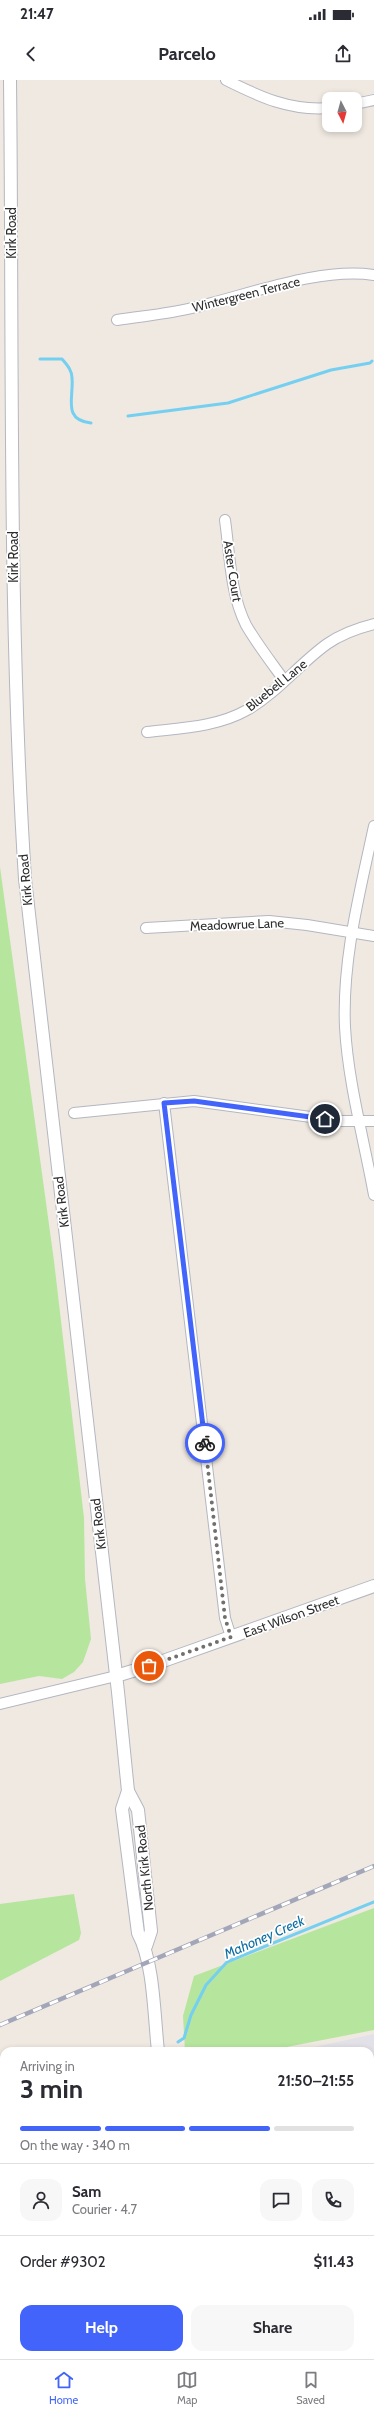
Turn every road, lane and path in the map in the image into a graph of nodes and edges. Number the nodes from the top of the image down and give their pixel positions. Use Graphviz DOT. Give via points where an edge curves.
graph roads {
  1 [pos="10,80"];
  2 [pos="226,80"];
  3 [pos="374,100"];
  4 [pos="362,103"];
  5 [pos="322,108"];
  6 [pos="374,274"];
  7 [pos="117,320"];
  8 [pos="225,520"];
  9 [pos="374,624"];
  10 [pos="284,680"];
  11 [pos="147,732"];
  12 [pos="374,826"];
  13 [pos="146,928"];
  14 [pos="352,932"];
  15 [pos="374,936"];
  16 [pos="164,1103"];
  17 [pos="74,1113"];
  18 [pos="374,1121"];
  19 [pos="361,1123"];
  20 [pos="374,1195"];
  21 [pos="374,1586"];
  22 [pos="231,1637"];
  23 [pos="116,1676"];
  24 [pos="0,1704"];
  25 [pos="158,2047"];
  1 -- 23 [label="street, Kirk Road" via="14,636 24,879"];
  2 -- 5 [label="street" via="274,102 304,108"];
  3 -- 4 [label="street"];
  6 -- 7 [label="street, Wintergreen Terrace" via="327,275 190,309"];
  8 -- 10 [label="street, Aster Court" via="235,592 242,614 251,633"];
  9 -- 10 [label="street, Bluebell Lane" via="328,643"];
  10 -- 11 [label="street, Bluebell Lane" via="256,704 224,720"];
  12 -- 14 [label="street"];
  13 -- 14 [label="street, Meadowrue Lane" via="269,921"];
  14 -- 15 [label="street, Meadowrue Lane"];
  14 -- 19 [label="street" via="346,978 345,1026"];
  16 -- 17 [label="street"];
  16 -- 19 [label="street" via="194,1101"];
  16 -- 22 [label="street" via="224,1610"];
  18 -- 19 [label="street"];
  19 -- 20 [label="street"];
  21 -- 22 [label="street, East Wilson Street"];
  22 -- 23 [label="street, East Wilson Street"];
  23 -- 24 [label="street, East Wilson Street"];
  23 -- 25 [label="street, North Kirk Road" via="128,1791 138,1810 151,1931 146,1946"];
}
